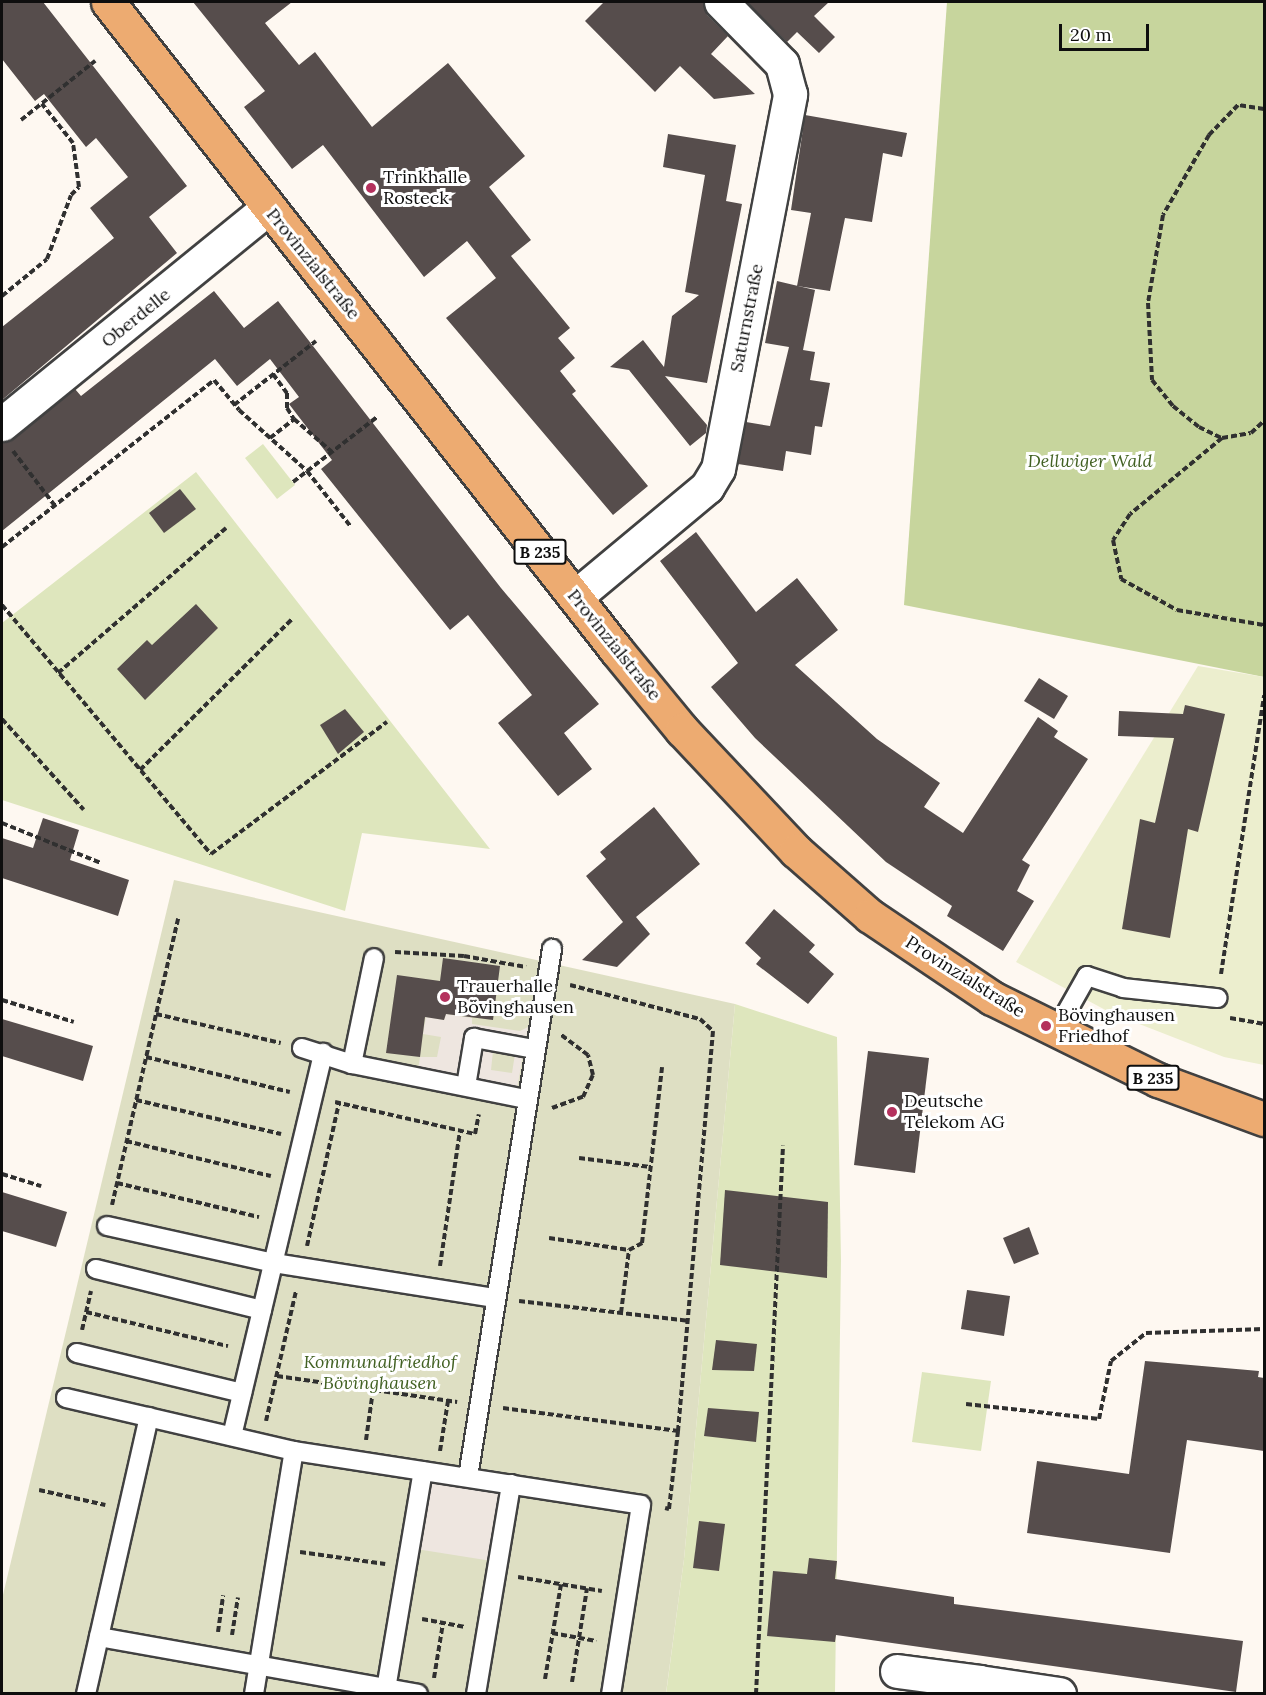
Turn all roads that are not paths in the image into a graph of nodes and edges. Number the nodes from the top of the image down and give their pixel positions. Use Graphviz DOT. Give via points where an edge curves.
graph roads {
  1 [pos="108,2"];
  2 [pos="721,2"];
  3 [pos="268,208"];
  4 [pos="5,434"];
  5 [pos="575,597"];
  6 [pos="552,949"];
  7 [pos="374,958"];
  8 [pos="1217,998"];
  9 [pos="1056,1031"];
  10 [pos="302,1048"];
  11 [pos="534,1049"];
  12 [pos="323,1053"];
  13 [pos="352,1064"];
  14 [pos="466,1086"];
  15 [pos="525,1103"];
  16 [pos="1264,1119"];
  17 [pos="107,1226"];
  18 [pos="274,1263"];
  19 [pos="96,1269"];
  20 [pos="495,1298"];
  21 [pos="262,1310"];
  22 [pos="77,1353"];
  23 [pos="242,1393"];
  24 [pos="66,1398"];
  25 [pos="149,1417"];
  26 [pos="232,1436"];
  27 [pos="294,1451"];
  28 [pos="430,1472"];
  29 [pos="468,1477"];
  30 [pos="511,1484"];
  31 [pos="99,1637"];
  32 [pos="258,1669"];
  33 [pos="897,1671"];
  34 [pos="979,1688"];
  35 [pos="381,1690"];
  36 [pos="86,1694"];
  37 [pos="254,1694"];
  38 [pos="418,1694"];
  39 [pos="476,1694"];
  40 [pos="611,1694"];
  41 [pos="1059,1694"];
  1 -- 3 [label="main road, Provinzialstraße / B 235"];
  2 -- 5 [label="street, Saturnstraße" via="782,64 790,94 718,469 706,488"];
  3 -- 4 [label="street, Oberdelle"];
  3 -- 5 [label="main road, Provinzialstraße / B 235"];
  5 -- 9 [label="main road, Provinzialstraße / B 235" via="682,730 796,851 889,930 992,998"];
  6 -- 11 [label="lane"];
  7 -- 13 [label="lane"];
  8 -- 9 [label="lane" via="1123,987 1087,976"];
  9 -- 16 [label="main road, Provinzialstraße / B 235" via="1158,1080"];
  10 -- 12 [label="lane"];
  11 -- 14 [label="lane" via="474,1038"];
  11 -- 15 [label="lane"];
  12 -- 13 [label="lane"];
  12 -- 18 [label="lane"];
  13 -- 14 [label="lane"];
  14 -- 15 [label="lane"];
  15 -- 20 [label="lane"];
  17 -- 18 [label="lane"];
  18 -- 20 [label="lane"];
  18 -- 21 [label="lane"];
  19 -- 21 [label="lane"];
  20 -- 29 [label="lane"];
  21 -- 23 [label="lane"];
  22 -- 23 [label="lane"];
  23 -- 26 [label="lane"];
  24 -- 25 [label="lane"];
  25 -- 26 [label="lane"];
  25 -- 31 [label="lane"];
  26 -- 27 [label="lane"];
  27 -- 28 [label="lane"];
  27 -- 32 [label="lane"];
  28 -- 29 [label="lane"];
  28 -- 35 [label="lane"];
  29 -- 30 [label="lane"];
  30 -- 39 [label="lane"];
  30 -- 40 [label="lane" via="641,1504"];
  31 -- 32 [label="lane"];
  31 -- 36 [label="lane"];
  32 -- 35 [label="lane"];
  32 -- 37 [label="lane"];
  33 -- 34 [label="street"];
  34 -- 41 [label="street"];
  35 -- 38 [label="lane"];
}
